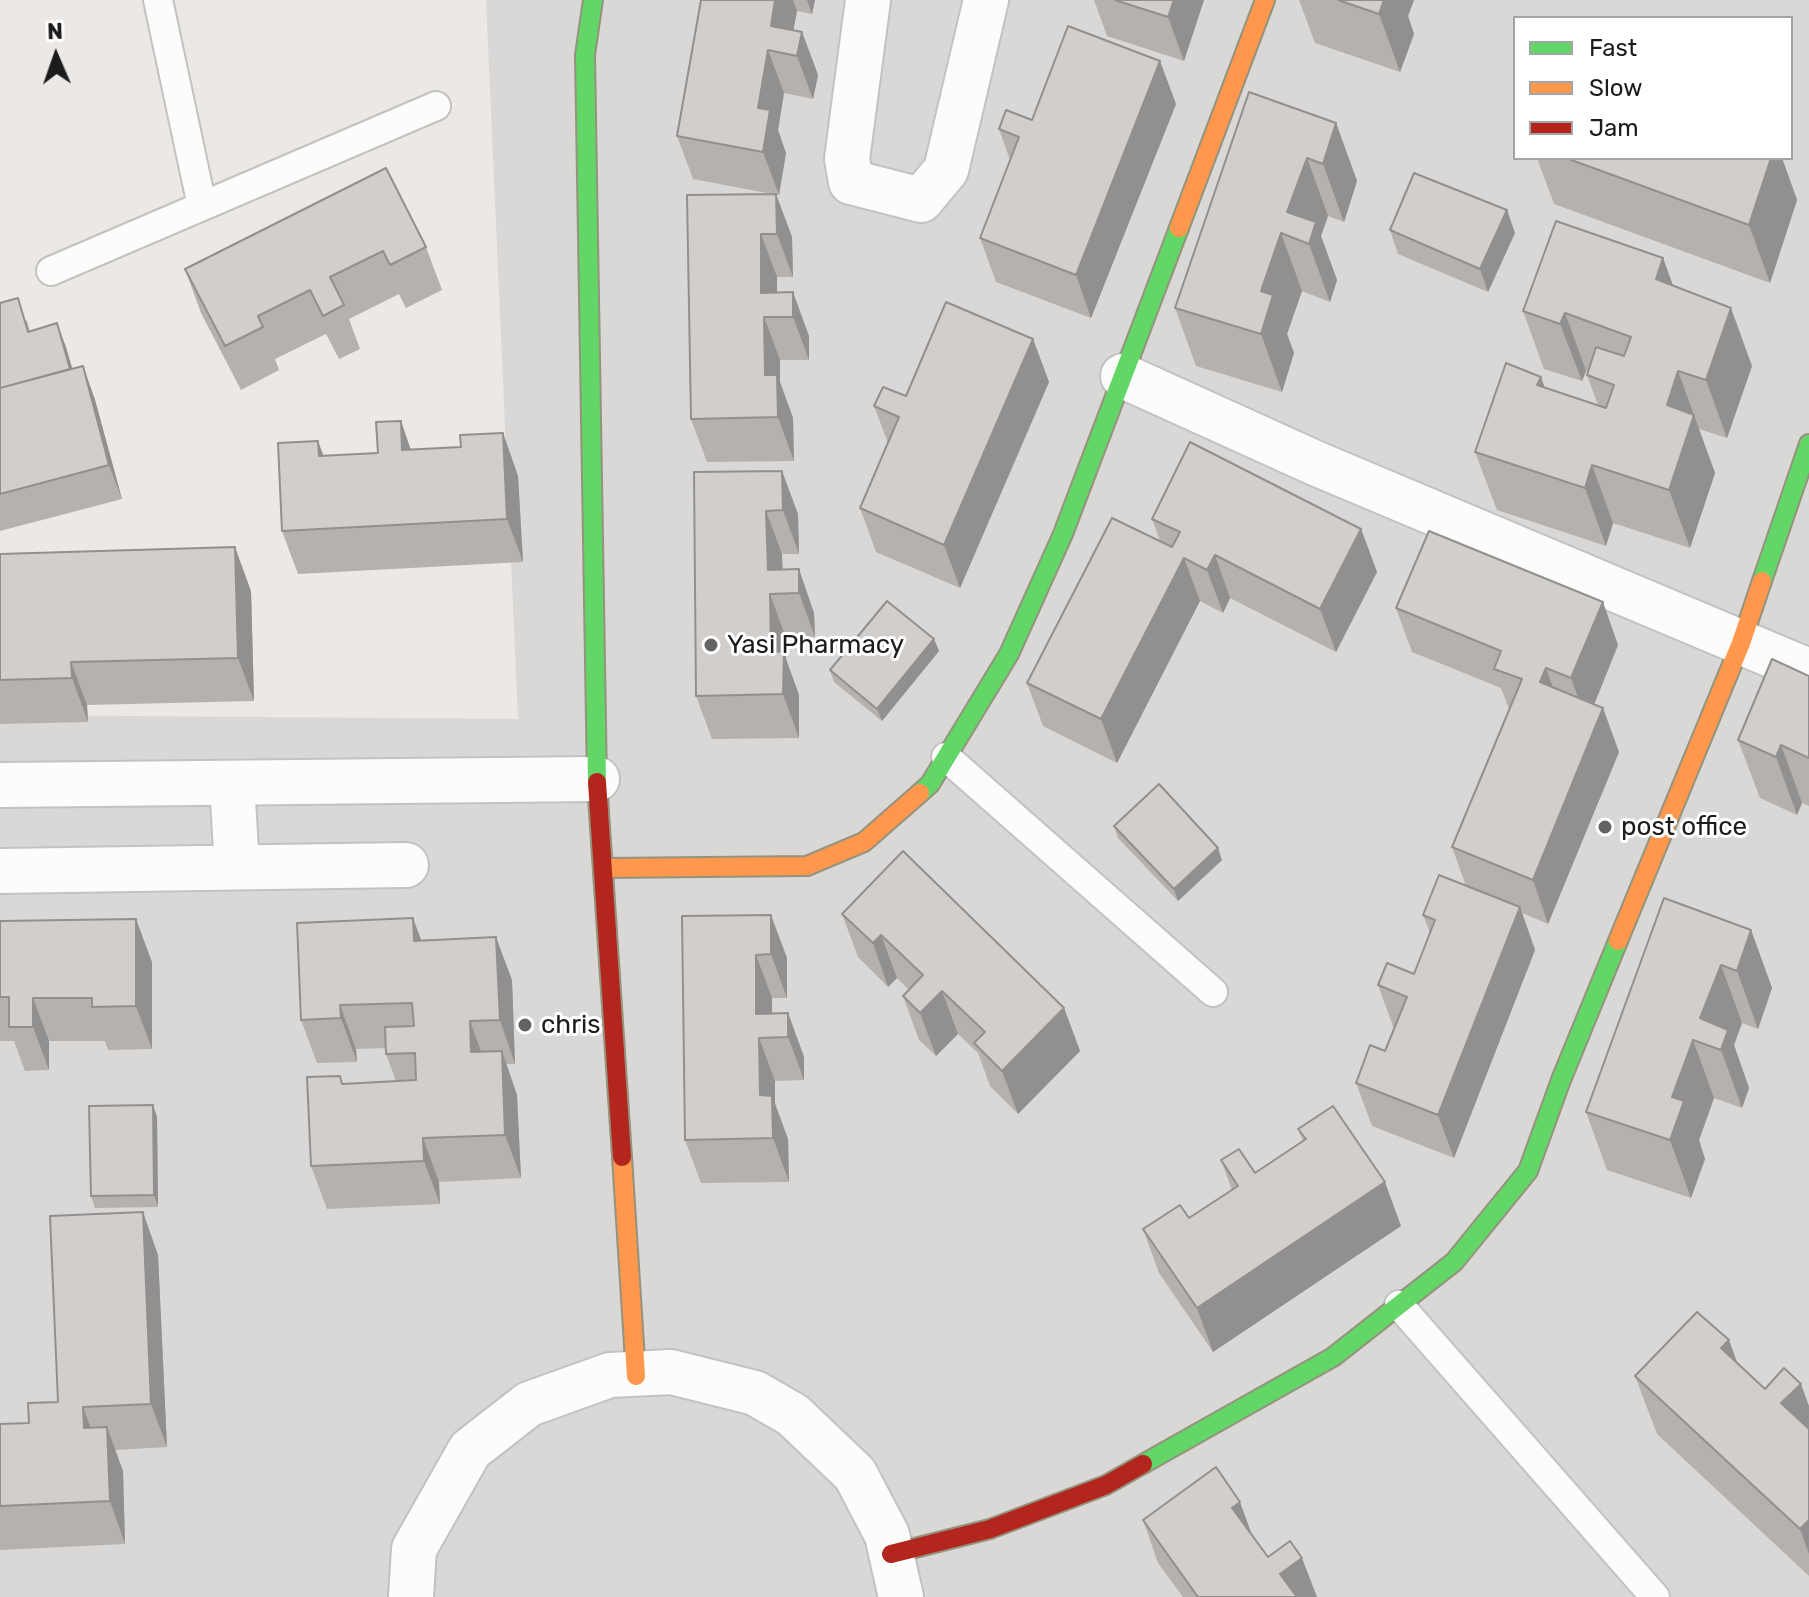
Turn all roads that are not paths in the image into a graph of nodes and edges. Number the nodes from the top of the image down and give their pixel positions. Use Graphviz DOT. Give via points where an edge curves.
graph roads {
  1 [pos="158,0"];
  2 [pos="593,0"];
  3 [pos="868,0"];
  4 [pos="986,0"];
  5 [pos="1265,0"];
  6 [pos="436,106"];
  7 [pos="202,206"];
  8 [pos="51,271"];
  9 [pos="1123,376"];
  10 [pos="1809,444"];
  11 [pos="1741,643"];
  12 [pos="1809,671"];
  13 [pos="946,757"];
  14 [pos="597,779"];
  15 [pos="232,783"];
  16 [pos="0,785"];
  17 [pos="406,865"];
  18 [pos="237,867"];
  19 [pos="604,868"];
  20 [pos="0,871"];
  21 [pos="1213,992"];
  22 [pos="1399,1305"];
  23 [pos="636,1376"];
  24 [pos="891,1554"];
  25 [pos="411,1597"];
  26 [pos="901,1597"];
  27 [pos="1655,1597"];
  1 -- 7 [label="lane"];
  2 -- 14 [label="street" via="585,55"];
  3 -- 4 [label="street" via="847,159 851,182 921,200 946,170"];
  5 -- 9 [label="street"];
  6 -- 7 [label="lane"];
  7 -- 8 [label="lane"];
  9 -- 11 [label="street"];
  9 -- 13 [label="street" via="1063,534 1009,654"];
  10 -- 11 [label="street"];
  11 -- 12 [label="street"];
  11 -- 22 [label="street" via="1528,1171 1454,1262"];
  13 -- 19 [label="street" via="930,784 864,842 807,866"];
  13 -- 21 [label="lane"];
  14 -- 15 [label="street"];
  14 -- 19 [label="street"];
  15 -- 16 [label="street"];
  15 -- 18 [label="street"];
  17 -- 18 [label="street"];
  18 -- 20 [label="street"];
  19 -- 23 [label="street"];
  22 -- 24 [label="street" via="1333,1357 1106,1485 990,1529"];
  22 -- 27 [label="lane"];
  23 -- 24 [label="street" via="671,1372 755,1393 793,1415 855,1474 887,1535"];
  23 -- 25 [label="street" via="610,1375 529,1404 470,1450 414,1549"];
  24 -- 26 [label="street"];
}
